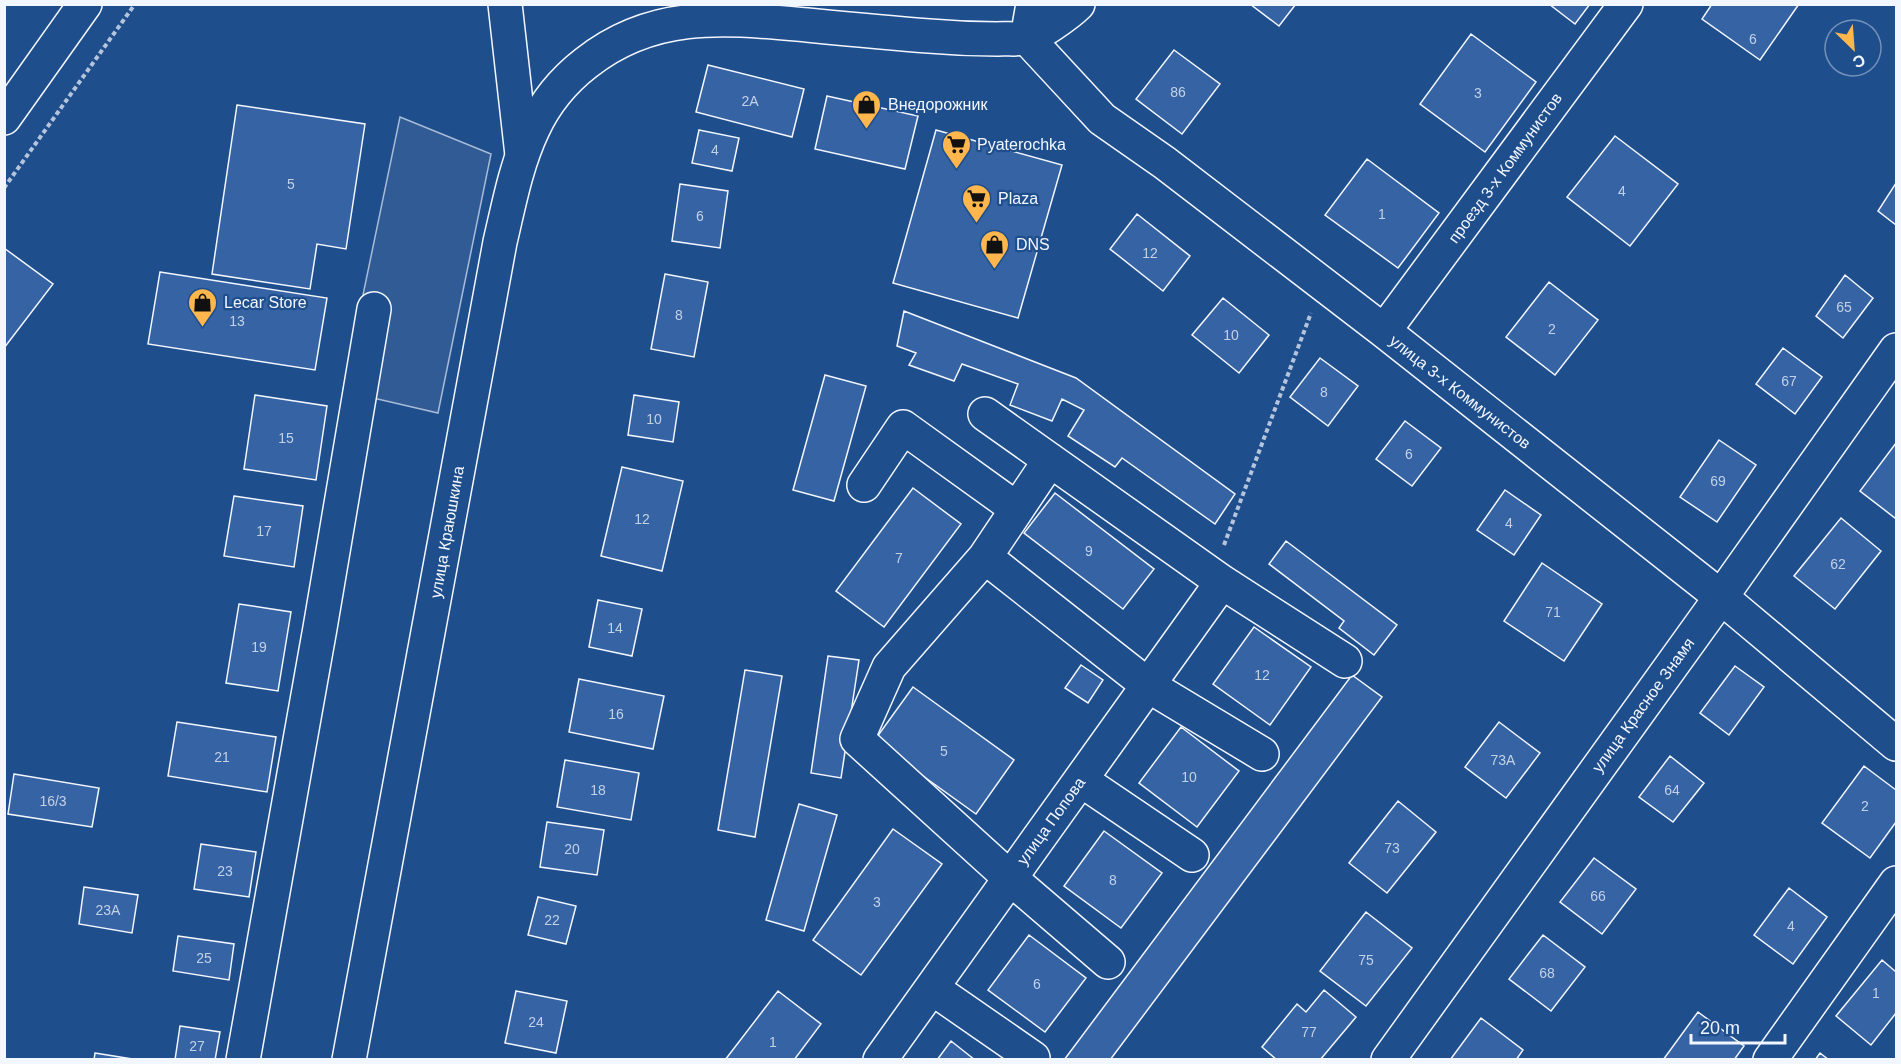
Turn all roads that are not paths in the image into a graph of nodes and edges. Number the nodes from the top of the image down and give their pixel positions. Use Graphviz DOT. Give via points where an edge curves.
graph roads {
  1 [pos="84,4"];
  2 [pos="505,4"];
  3 [pos="1020,4"];
  4 [pos="1033,4"];
  5 [pos="1078,4"];
  6 [pos="1626,4"];
  7 [pos="1027,38"];
  8 [pos="4,118"];
  9 [pos="522,155"];
  10 [pos="374,309"];
  11 [pos="1384,332"];
  12 [pos="1896,350"];
  13 [pos="985,414"];
  14 [pos="1050,460"];
  15 [pos="864,485"];
  16 [pos="1017,509"];
  17 [pos="985,557"];
  18 [pos="1222,582"];
  19 [pos="1721,597"];
  20 [pos="1344,661"];
  21 [pos="1149,686"];
  22 [pos="1896,744"];
  23 [pos="1262,754"];
  24 [pos="1081,780"];
  25 [pos="1192,855"];
  26 [pos="1010,878"];
  27 [pos="1896,883"];
  28 [pos="1108,962"];
  29 [pos="932,988"];
  30 [pos="1033,1058"];
  31 [pos="243,1059"];
  32 [pos="349,1059"];
  33 [pos="880,1059"];
  34 [pos="1388,1059"];
  35 [pos="1770,1059"];
  1 -- 8 [label="street"];
  2 -- 9 [label="street, улица Краюшкина"];
  3 -- 7 [label="street"];
  4 -- 7 [label="street"];
  5 -- 7 [label="street"];
  6 -- 11 [label="street, проезд 3-х Коммунистов"];
  7 -- 9 [label="street" via="960,39 748,20 671,23 621,40 569,76 544,110"];
  7 -- 11 [label="street, улица 3-х Коммунистов" via="1102,119"];
  9 -- 32 [label="street, улица Краюшкина" via="498,254"];
  10 -- 31 [label="street"];
  11 -- 19 [label="street, улица 3-х Коммунистов"];
  12 -- 19 [label="street, улица Красное Знамя"];
  13 -- 14 [label="street"];
  14 -- 16 [label="street"];
  14 -- 18 [label="street"];
  15 -- 16 [label="street" via="903,427"];
  16 -- 17 [label="street"];
  17 -- 21 [label="street"];
  17 -- 26 [label="street" via="889,667 857,739"];
  18 -- 20 [label="street"];
  18 -- 21 [label="street, улица Попова"];
  19 -- 22 [label="street, улица 3-х Коммунистов"];
  19 -- 34 [label="street, улица Красное Знамя"];
  21 -- 23 [label="street"];
  21 -- 24 [label="street, улица Попова"];
  24 -- 25 [label="street"];
  24 -- 26 [label="street, улица Попова"];
  26 -- 28 [label="street"];
  26 -- 29 [label="street, улица Попова"];
  27 -- 35 [label="street"];
  29 -- 30 [label="street"];
  29 -- 33 [label="street, улица Попова"];
}
